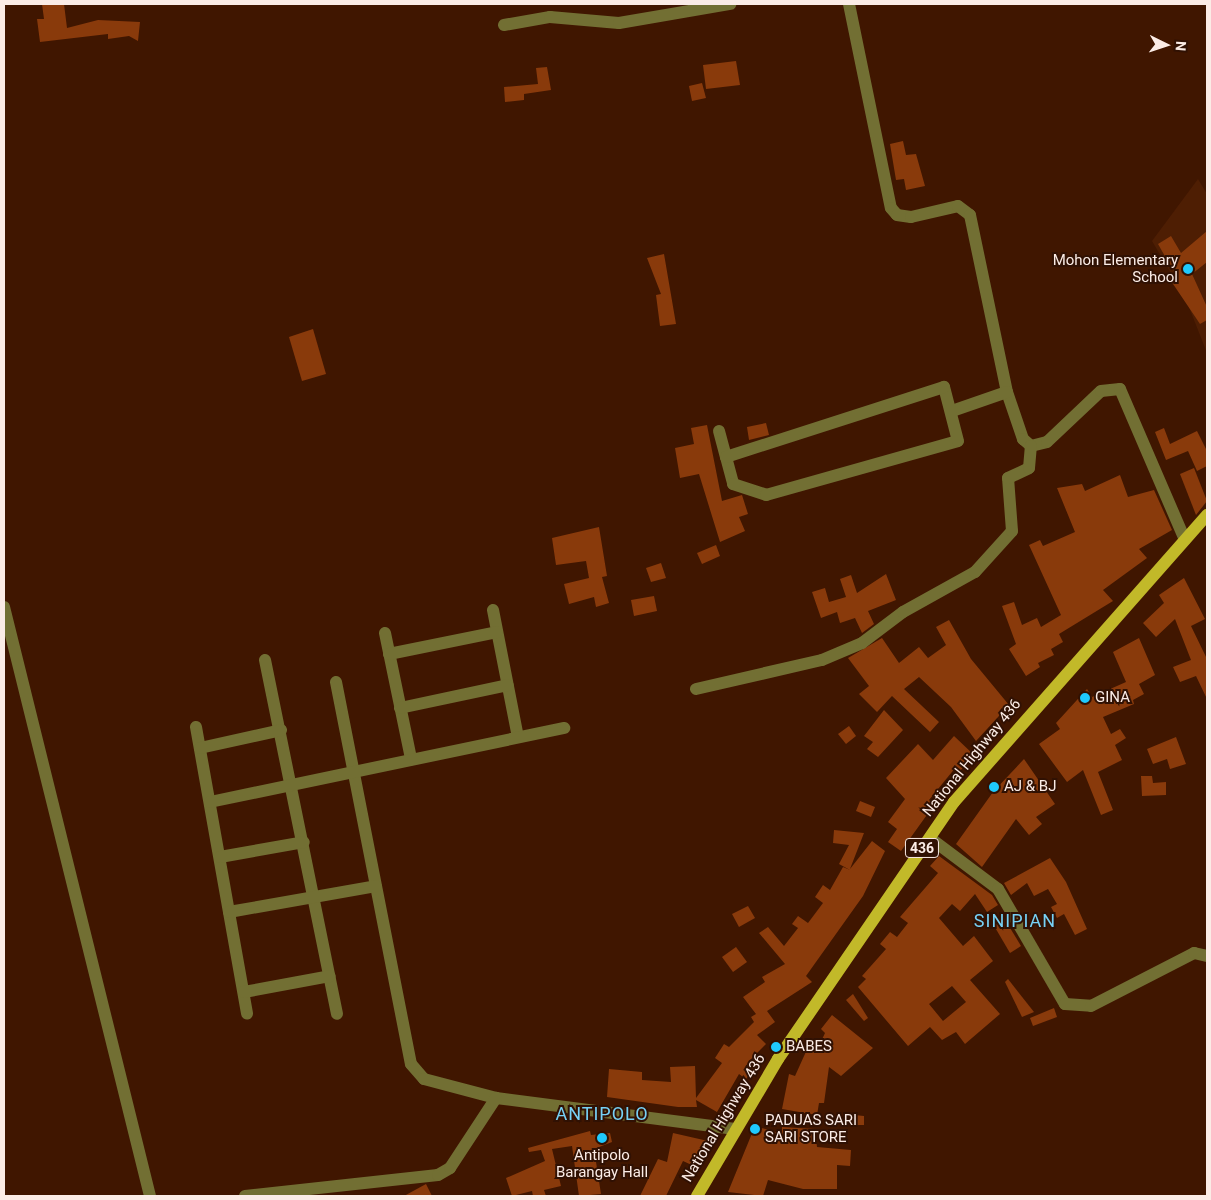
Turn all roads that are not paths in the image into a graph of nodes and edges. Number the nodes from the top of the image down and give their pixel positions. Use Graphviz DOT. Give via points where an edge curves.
graph roads {
  1 [pos="730,4"];
  2 [pos="849,4"];
  3 [pos="504,25"];
  4 [pos="1007,392"];
  5 [pos="952,412"];
  6 [pos="719,431"];
  7 [pos="1031,446"];
  8 [pos="726,457"];
  9 [pos="1207,516"];
  10 [pos="1185,540"];
  11 [pos="4,607"];
  12 [pos="493,610"];
  13 [pos="498,632"];
  14 [pos="385,633"];
  15 [pos="389,654"];
  16 [pos="265,660"];
  17 [pos="336,682"];
  18 [pos="508,685"];
  19 [pos="696,690"];
  20 [pos="400,708"];
  21 [pos="196,727"];
  22 [pos="564,728"];
  23 [pos="281,730"];
  24 [pos="518,737"];
  25 [pos="200,748"];
  26 [pos="411,759"];
  27 [pos="354,770"];
  28 [pos="293,783"];
  29 [pos="210,802"];
  30 [pos="930,838"];
  31 [pos="304,842"];
  32 [pos="220,857"];
  33 [pos="376,886"];
  34 [pos="315,898"];
  35 [pos="229,912"];
  36 [pos="1207,956"];
  37 [pos="330,976"];
  38 [pos="244,992"];
  39 [pos="247,1014"];
  40 [pos="337,1014"];
  41 [pos="496,1098"];
  42 [pos="735,1129"];
  43 [pos="150,1196"];
  44 [pos="245,1196"];
  45 [pos="697,1196"];
  1 -- 3 [label="street" via="619,22 550,17"];
  2 -- 4 [label="street" via="891,208 897,215 910,217 958,206 970,215"];
  4 -- 5 [label="street"];
  4 -- 7 [label="street" via="1023,439"];
  5 -- 8 [label="street" via="944,387"];
  5 -- 8 [label="street" via="958,441 766,495 733,484"];
  6 -- 8 [label="street"];
  7 -- 10 [label="street" via="1047,442 1101,391 1120,389"];
  7 -- 19 [label="street" via="1029,468 1008,478 1012,531 975,572 903,612 862,643 822,660"];
  9 -- 10 [label="main road, National Highway 436 / 436"];
  10 -- 30 [label="main road, National Highway 436 / 436" via="986,762"];
  11 -- 43 [label="street"];
  12 -- 13 [label="street"];
  13 -- 15 [label="street"];
  13 -- 18 [label="street"];
  14 -- 15 [label="street"];
  15 -- 20 [label="street"];
  16 -- 23 [label="street"];
  17 -- 27 [label="street"];
  18 -- 20 [label="street"];
  18 -- 24 [label="street"];
  20 -- 26 [label="street"];
  21 -- 25 [label="street"];
  22 -- 24 [label="street"];
  23 -- 25 [label="street"];
  23 -- 28 [label="street"];
  24 -- 26 [label="street"];
  25 -- 29 [label="street"];
  26 -- 27 [label="street"];
  27 -- 28 [label="street"];
  27 -- 33 [label="street"];
  28 -- 29 [label="street"];
  28 -- 31 [label="street"];
  29 -- 32 [label="street"];
  30 -- 36 [label="street" via="998,889 1065,1004 1091,1006 1194,953"];
  30 -- 42 [label="main road, National Highway 436 / 436" via="876,911"];
  31 -- 32 [label="street"];
  31 -- 34 [label="street"];
  32 -- 35 [label="street"];
  33 -- 34 [label="street"];
  33 -- 41 [label="street" via="411,1064 424,1079 442,1087"];
  34 -- 35 [label="street"];
  34 -- 37 [label="street"];
  35 -- 38 [label="street"];
  37 -- 38 [label="street"];
  37 -- 40 [label="street"];
  38 -- 39 [label="street"];
  41 -- 42 [label="street"];
  41 -- 44 [label="street" via="450,1168 438,1175"];
  42 -- 45 [label="main road, National Highway 436 / 436"];
}
